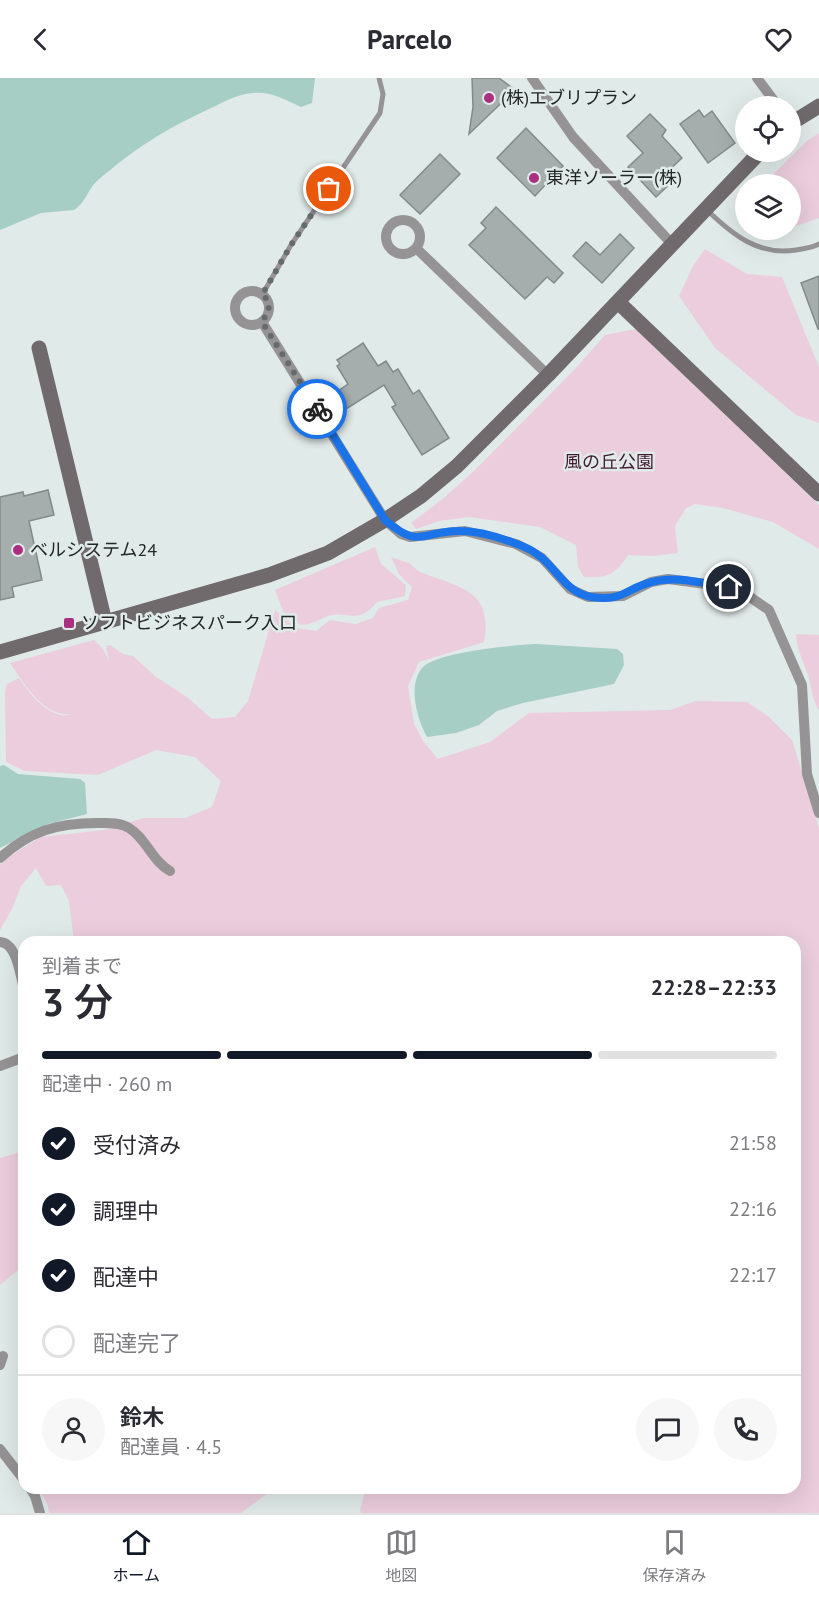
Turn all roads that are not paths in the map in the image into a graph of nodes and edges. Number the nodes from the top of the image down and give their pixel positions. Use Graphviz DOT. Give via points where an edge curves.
graph roads {
  1 [pos="379,78"];
  2 [pos="532,78"];
  3 [pos="757,78"];
  4 [pos="770,96"];
  5 [pos="819,106"];
  6 [pos="801,118"];
  7 [pos="750,162"];
  8 [pos="704,208"];
  9 [pos="671,243"];
  10 [pos="819,244"];
  11 [pos="416,249"];
  12 [pos="262,295"];
  13 [pos="618,302"];
  14 [pos="262,322"];
  15 [pos="39,348"];
  16 [pos="548,375"];
  17 [pos="819,494"];
  18 [pos="385,520"];
  19 [pos="105,622"];
  20 [pos="0,652"];
  21 [pos="819,813"];
  22 [pos="0,858"];
  23 [pos="170,871"];
  24 [pos="0,942"];
  25 [pos="18,969"];
  26 [pos="18,1059"];
  27 [pos="0,1066"];
  28 [pos="0,1449"];
  29 [pos="18,1472"];
  30 [pos="34,1494"];
  31 [pos="40,1513"];
  1 -- 12 [label="lane" via="383,94 380,113"];
  2 -- 9 [label="street" via="573,137"];
  3 -- 4 [label="street"];
  5 -- 6 [label="street"];
  7 -- 8 [label="street"];
  8 -- 9 [label="street"];
  8 -- 10 [label="lane" via="743,241 765,249 787,251"];
  9 -- 13 [label="street"];
  11 -- 16 [label="street"];
  12 -- 14 [label="street" via="269,310"];
  12 -- 14 [label="street" via="252,291 242,295 236,309 244,323"];
  13 -- 16 [label="street"];
  13 -- 17 [label="street"];
  14 -- 18 [label="street"];
  15 -- 19 [label="street"];
  16 -- 18 [label="street" via="457,466"];
  18 -- 19 [label="street" via="328,554 301,564"];
  18 -- 21 [label="street" via="410,537 465,531 516,544 542,558 570,589 588,597 623,596 651,582 668,579 729,587 747,595 769,610 802,685 807,774"];
  19 -- 20 [label="street"];
  22 -- 23 [label="street" via="18,842 45,829 76,823 115,823 129,828 162,867"];
  24 -- 25 [label="street" via="12,949"];
  26 -- 27 [label="street"];
  28 -- 29 [label="street"];
  30 -- 31 [label="street"];
}
